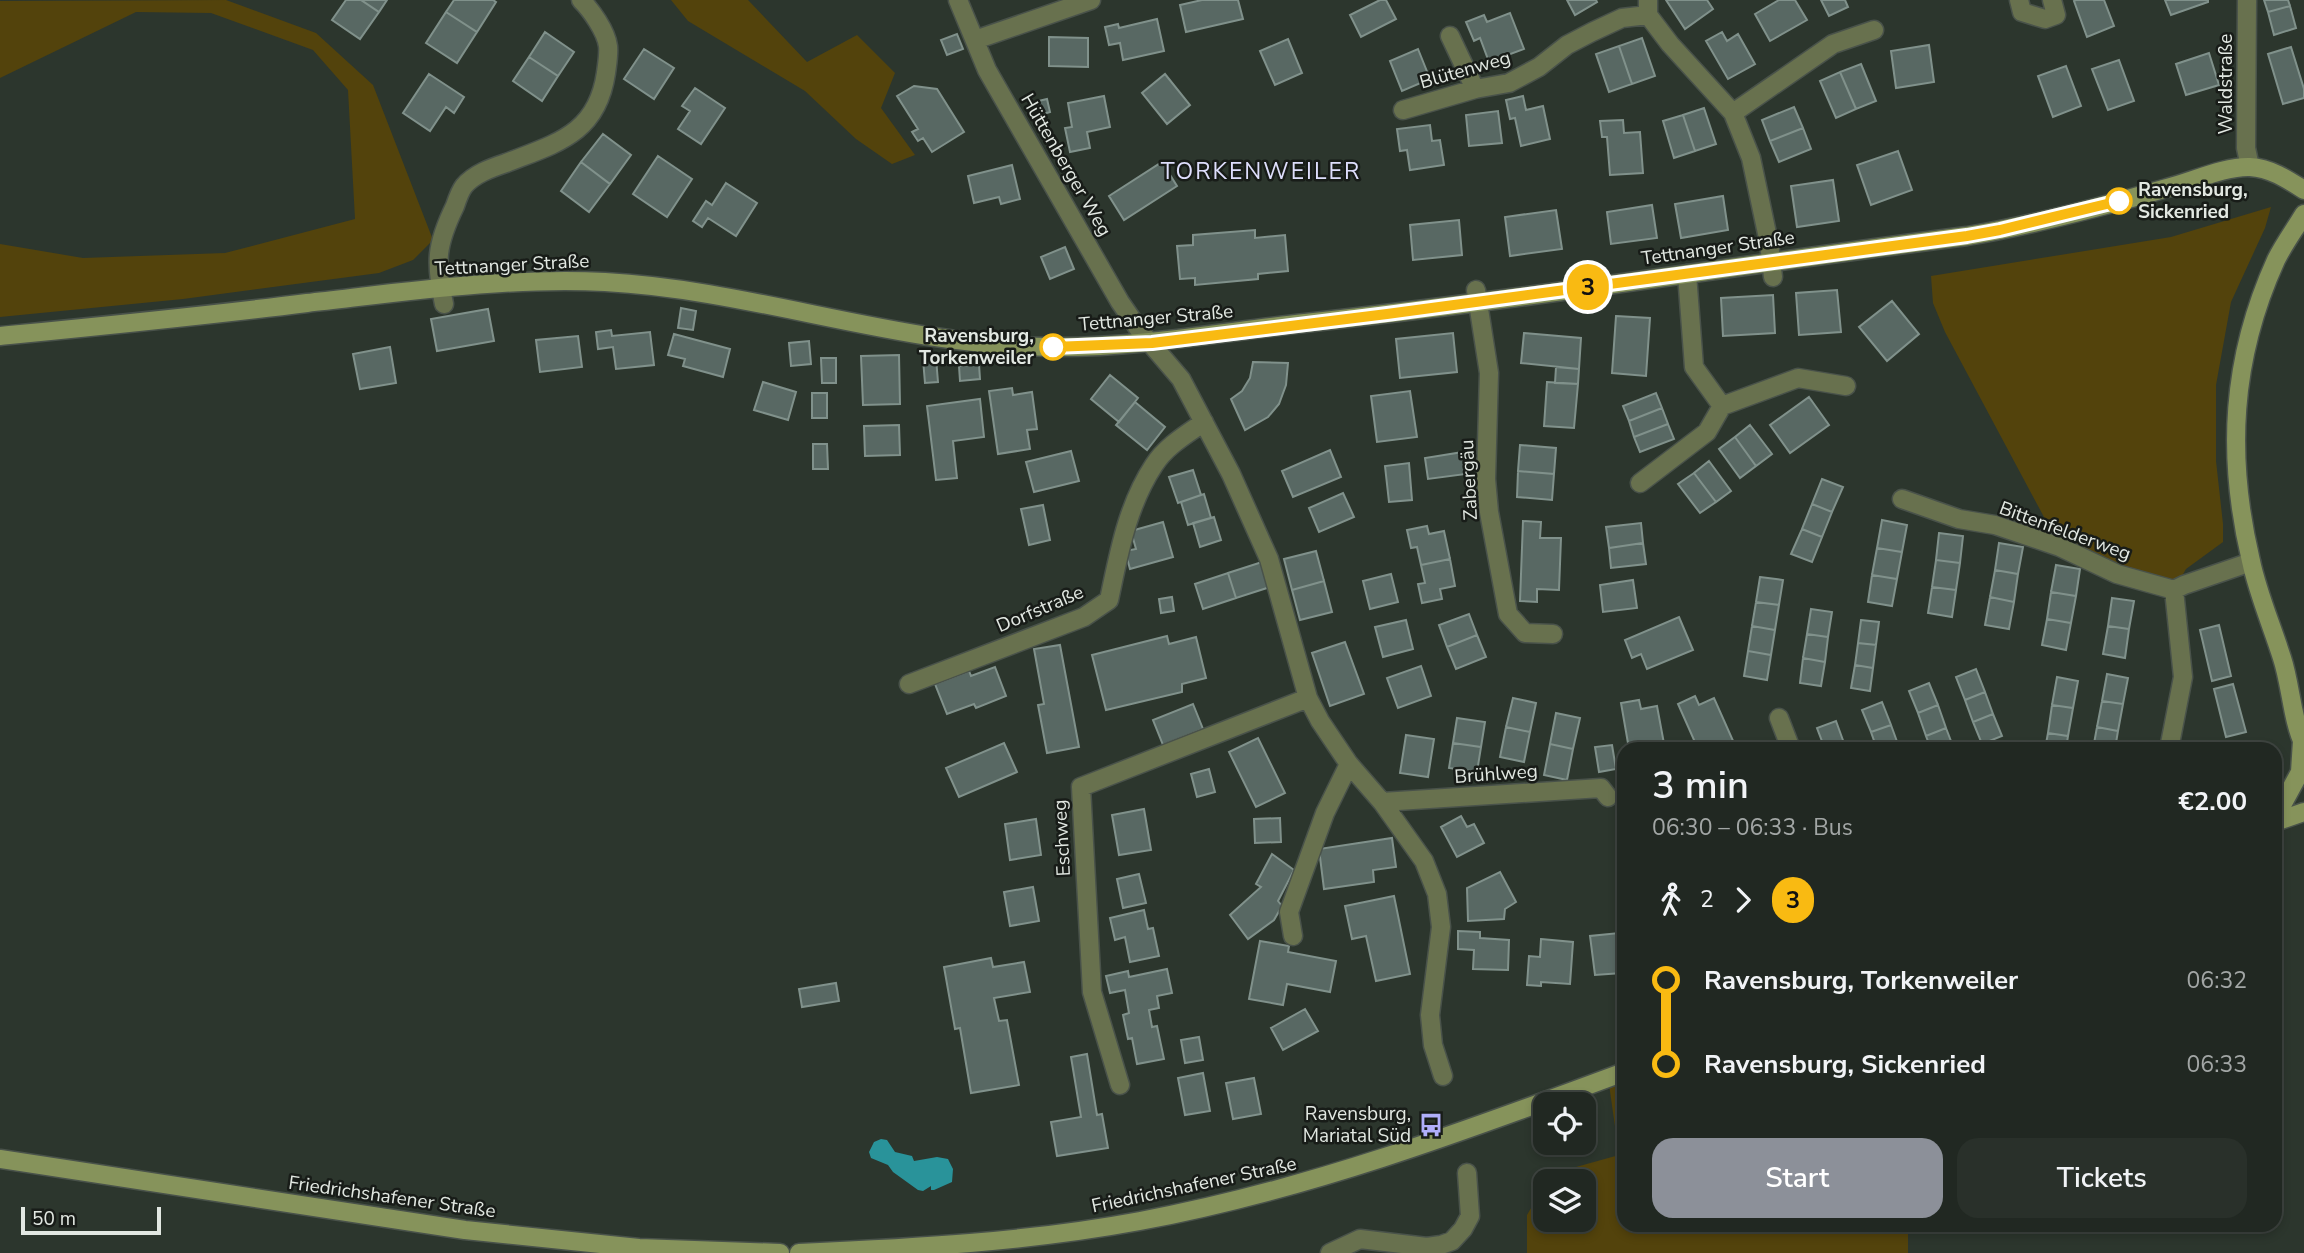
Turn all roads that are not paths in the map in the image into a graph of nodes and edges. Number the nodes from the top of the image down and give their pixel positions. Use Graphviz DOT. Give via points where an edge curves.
graph roads {
  1 [pos="581,0"];
  2 [pos="958,0"];
  3 [pos="1091,0"];
  4 [pos="2019,0"];
  5 [pos="2052,0"];
  6 [pos="2247,0"];
  7 [pos="1648,8"];
  8 [pos="1874,30"];
  9 [pos="1450,36"];
  10 [pos="975,40"];
  11 [pos="1475,89"];
  12 [pos="1404,110"];
  13 [pos="1733,113"];
  14 [pos="2250,167"];
  15 [pos="2304,190"];
  16 [pos="2304,214"];
  17 [pos="1772,269"];
  18 [pos="1687,274"];
  19 [pos="442,296"];
  20 [pos="1477,296"];
  21 [pos="0,336"];
  22 [pos="1152,343"];
  23 [pos="1846,386"];
  24 [pos="1722,406"];
  25 [pos="1204,422"];
  26 [pos="1640,483"];
  27 [pos="1902,499"];
  28 [pos="2251,562"];
  29 [pos="2174,590"];
  30 [pos="1553,634"];
  31 [pos="2285,668"];
  32 [pos="2304,683"];
  33 [pos="909,684"];
  34 [pos="1308,698"];
  35 [pos="1779,718"];
  36 [pos="1788,742"];
  37 [pos="2170,742"];
  38 [pos="2303,743"];
  39 [pos="1349,764"];
  40 [pos="1608,797"];
  41 [pos="1382,802"];
  42 [pos="2282,807"];
  43 [pos="2304,812"];
  44 [pos="2282,818"];
  45 [pos="1293,936"];
  46 [pos="1617,1075"];
  47 [pos="1443,1076"];
  48 [pos="1119,1086"];
  49 [pos="5,1162"];
  50 [pos="1467,1174"];
  51 [pos="780,1253"];
  52 [pos="799,1253"];
  53 [pos="1330,1253"];
  1 -- 19 [label="street" via="608,45 599,103 583,126 556,144 485,170 464,187 438,252"];
  2 -- 10 [label="street, Hüttenberger Weg"];
  3 -- 10 [label="street"];
  4 -- 5 [label="street" via="2022,12 2045,19 2056,15"];
  6 -- 14 [label="street, Waldstraße" via="2246,148"];
  7 -- 11 [label="street, Blütenweg" via="1567,45 1509,83"];
  7 -- 13 [label="street, Blütenweg" via="1670,44"];
  8 -- 13 [label="street" via="1833,44"];
  9 -- 11 [label="street"];
  10 -- 22 [label="street, Hüttenberger Weg" via="987,70 1113,290"];
  11 -- 12 [label="street, Blütenweg"];
  13 -- 17 [label="street, Blütenweg" via="1751,158"];
  14 -- 15 [label="street, Tettnanger Straße" via="2278,173"];
  14 -- 17 [label="street, Tettnanger Straße" via="2000,230"];
  16 -- 28 [label="street" via="2273,268 2242,360 2235,422 2238,485"];
  17 -- 18 [label="street, Tettnanger Straße"];
  18 -- 20 [label="street, Tettnanger Straße"];
  18 -- 24 [label="street" via="1693,367"];
  19 -- 21 [label="street, Tettnanger Straße"];
  19 -- 22 [label="street, Tettnanger Straße" via="552,281 606,282 674,288 994,344"];
  20 -- 22 [label="street, Tettnanger Straße"];
  20 -- 30 [label="street, Zabergäu" via="1489,373 1486,479 1507,614 1525,634"];
  22 -- 25 [label="street" via="1181,379"];
  23 -- 24 [label="street" via="1798,378"];
  24 -- 26 [label="street" via="1707,432"];
  25 -- 33 [label="street, Dorfstraße" via="1174,444 1149,474 1128,515 1109,600 1084,617"];
  25 -- 34 [label="street" via="1269,559"];
  27 -- 29 [label="street, Bittenfelderweg" via="1959,519 1995,525 2060,547 2117,574"];
  28 -- 29 [label="street"];
  28 -- 31 [label="street"];
  29 -- 37 [label="street" via="2183,677"];
  31 -- 32 [label="street"];
  31 -- 38 [label="street"];
  34 -- 39 [label="street"];
  34 -- 48 [label="street, Eschweg" via="1081,787 1093,992"];
  35 -- 36 [label="street"];
  38 -- 42 [label="street" via="2300,772"];
  39 -- 41 [label="street"];
  39 -- 45 [label="street" via="1325,813 1289,912"];
  40 -- 41 [label="street, Brühlweg" via="1601,788"];
  41 -- 47 [label="street" via="1424,861 1437,894 1441,927 1430,1015"];
  43 -- 44 [label="street"];
  46 -- 52 [label="street, Friedrichshafener Straße" via="1369,1164 1177,1214 965,1245"];
  49 -- 51 [label="street, Friedrichshafener Straße" via="465,1230 639,1248"];
  50 -- 53 [label="street" via="1470,1216 1452,1241 1427,1247 1360,1240"];
}
